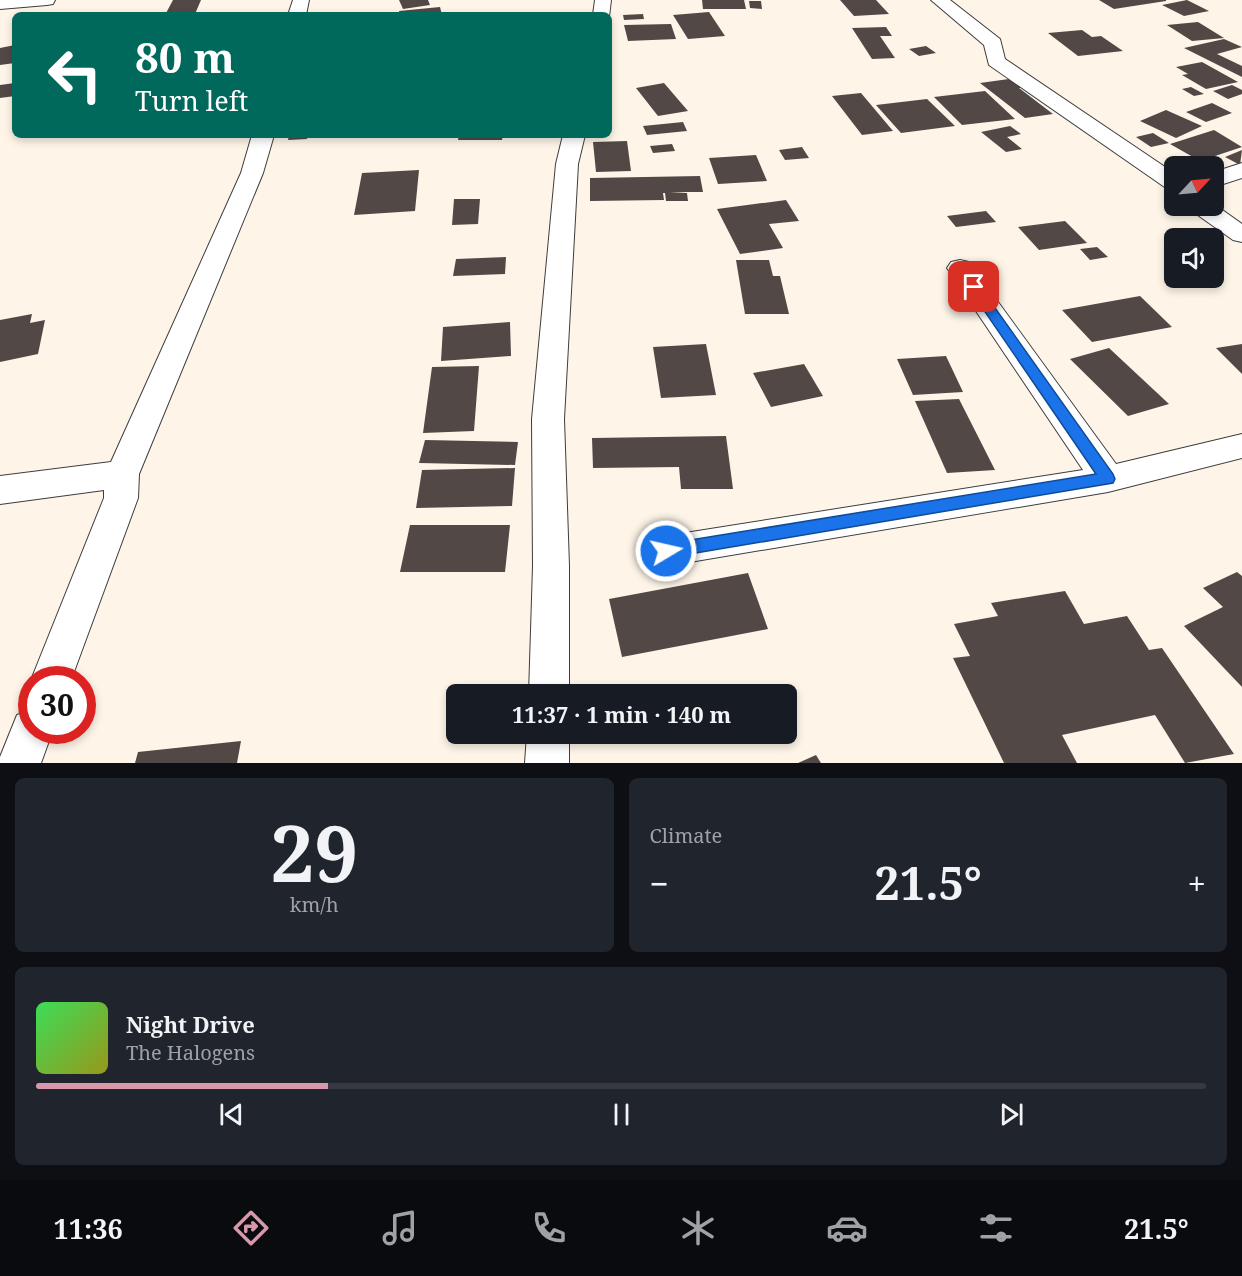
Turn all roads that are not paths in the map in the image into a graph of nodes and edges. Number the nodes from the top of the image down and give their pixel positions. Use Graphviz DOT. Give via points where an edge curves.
graph roads {
  1 [pos="47,0"];
  2 [pos="939,0"];
  3 [pos="0,4"];
  4 [pos="261,138"];
  5 [pos="573,138"];
  6 [pos="1242,170"];
  7 [pos="1164,176"];
  8 [pos="1224,176"];
  9 [pos="1214,216"];
  10 [pos="1242,235"];
  11 [pos="960,268"];
  12 [pos="1242,446"];
  13 [pos="122,474"];
  14 [pos="1108,479"];
  15 [pos="0,490"];
  16 [pos="666,551"];
  17 [pos="56,666"];
  18 [pos="549,684"];
  19 [pos="26,744"];
  20 [pos="548,744"];
  21 [pos="19,763"];
  22 [pos="548,763"];
  1 -- 3 [label="street"];
  2 -- 7 [label="street" via="993,43 996,61"];
  4 -- 13 [label="street" via="252,173"];
  5 -- 18 [label="street" via="567,164 548,419"];
  6 -- 8 [label="street"];
  9 -- 10 [label="street"];
  11 -- 14 [label="street"];
  12 -- 14 [label="street"];
  13 -- 15 [label="street"];
  13 -- 17 [label="street" via="121,498"];
  14 -- 16 [label="street"];
  19 -- 21 [label="street"];
  20 -- 22 [label="street"];
}
